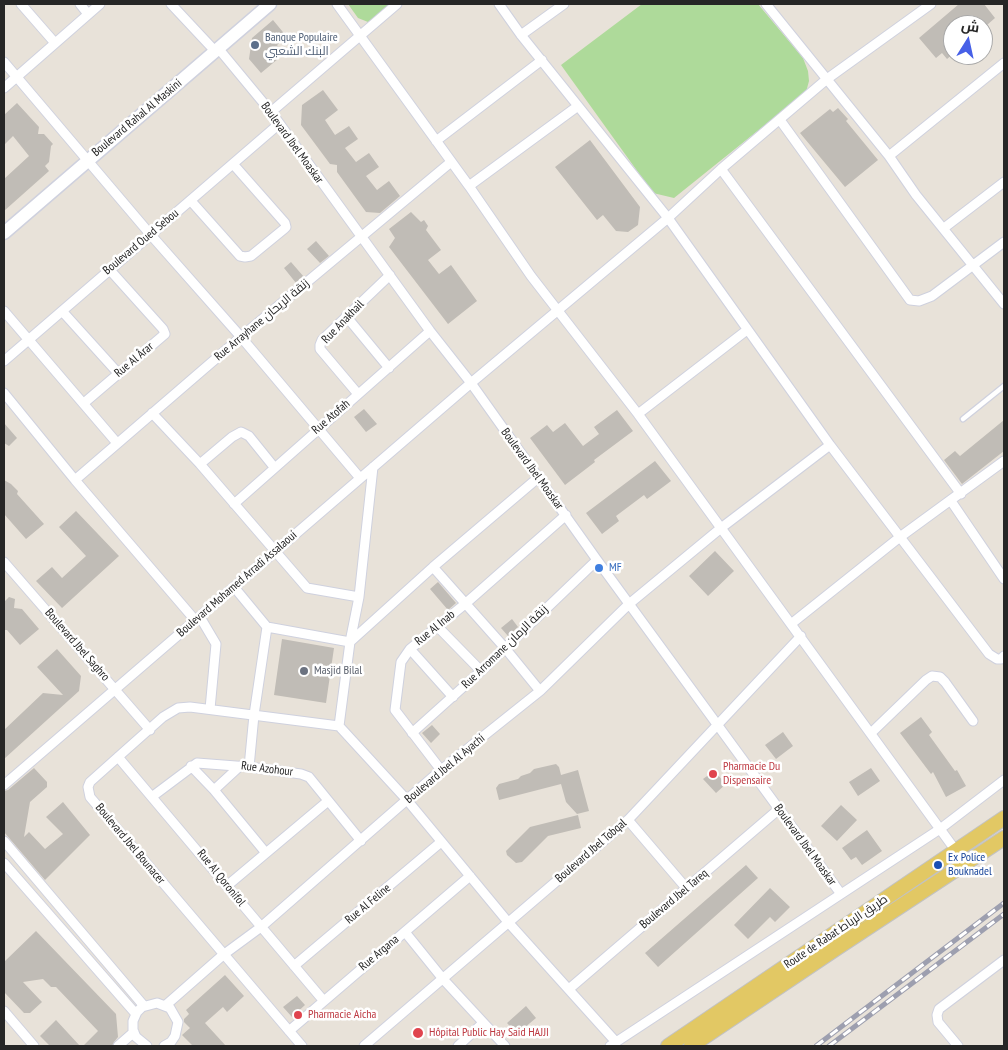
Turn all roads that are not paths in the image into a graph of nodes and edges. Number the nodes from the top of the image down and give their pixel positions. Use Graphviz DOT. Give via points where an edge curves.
graph roads {
  1 [pos="21,4"];
  2 [pos="80,4"];
  3 [pos="100,4"];
  4 [pos="172,4"];
  5 [pos="270,4"];
  6 [pos="337,4"];
  7 [pos="397,4"];
  8 [pos="499,4"];
  9 [pos="564,4"];
  10 [pos="766,4"];
  11 [pos="931,4"];
  12 [pos="88,14"];
  13 [pos="521,35"];
  14 [pos="360,36"];
  15 [pos="55,43"];
  16 [pos="217,49"];
  17 [pos="542,60"];
  18 [pos="4,62"];
  19 [pos="1004,63"];
  20 [pos="16,77"];
  21 [pos="827,79"];
  22 [pos="4,88"];
  23 [pos="578,106"];
  24 [pos="271,112"];
  25 [pos="780,120"];
  26 [pos="280,124"];
  27 [pos="436,141"];
  28 [pos="889,156"];
  29 [pos="88,160"];
  30 [pos="451,162"];
  31 [pos="233,164"];
  32 [pos="721,169"];
  33 [pos="1004,182"];
  34 [pos="469,186"];
  35 [pos="190,200"];
  36 [pos="668,218"];
  37 [pos="944,228"];
  38 [pos="4,233"];
  39 [pos="150,234"];
  40 [pos="361,236"];
  41 [pos="1004,242"];
  42 [pos="974,265"];
  43 [pos="109,269"];
  44 [pos="390,275"];
  45 [pos="1004,304"];
  46 [pos="557,310"];
  47 [pos="62,311"];
  48 [pos="4,312"];
  49 [pos="346,316"];
  50 [pos="747,330"];
  51 [pos="430,331"];
  52 [pos="241,337"];
  53 [pos="28,339"];
  54 [pos="4,361"];
  55 [pos="389,368"];
  56 [pos="118,373"];
  57 [pos="471,383"];
  58 [pos="1004,386"];
  59 [pos="4,393"];
  60 [pos="358,394"];
  61 [pos="84,403"];
  62 [pos="152,413"];
  63 [pos="638,414"];
  64 [pos="962,419"];
  65 [pos="319,428"];
  66 [pos="117,443"];
  67 [pos="830,445"];
  68 [pos="1004,461"];
  69 [pos="200,464"];
  70 [pos="274,467"];
  71 [pos="373,467"];
  72 [pos="539,477"];
  73 [pos="360,478"];
  74 [pos="75,480"];
  75 [pos="961,494"];
  76 [pos="951,501"];
  77 [pos="234,504"];
  78 [pos="566,515"];
  79 [pos="721,528"];
  80 [pos="900,537"];
  81 [pos="275,551"];
  82 [pos="597,560"];
  83 [pos="4,562"];
  84 [pos="433,567"];
  85 [pos="1004,579"];
  86 [pos="234,587"];
  87 [pos="359,597"];
  88 [pos="465,604"];
  89 [pos="630,604"];
  90 [pos="198,618"];
  91 [pos="792,624"];
  92 [pos="437,626"];
  93 [pos="267,627"];
  94 [pos="801,636"];
  95 [pos="350,642"];
  96 [pos="505,648"];
  97 [pos="410,649"];
  98 [pos="1004,656"];
  99 [pos="481,672"];
  100 [pos="115,688"];
  101 [pos="540,691"];
  102 [pos="453,697"];
  103 [pos="210,709"];
  104 [pos="254,715"];
  105 [pos="973,721"];
  106 [pos="716,725"];
  107 [pos="339,726"];
  108 [pos="150,730"];
  109 [pos="412,733"];
  110 [pos="871,733"];
  111 [pos="118,756"];
  112 [pos="191,766"];
  113 [pos="244,766"];
  114 [pos="441,770"];
  115 [pos="1004,780"];
  116 [pos="4,785"];
  117 [pos="214,790"];
  118 [pos="152,796"];
  119 [pos="408,800"];
  120 [pos="328,801"];
  121 [pos="779,809"];
  122 [pos="1004,818"];
  123 [pos="628,820"];
  124 [pos="940,829"];
  125 [pos="1004,838"];
  126 [pos="4,841"];
  127 [pos="361,841"];
  128 [pos="441,842"];
  129 [pos="956,851"];
  130 [pos="266,852"];
  131 [pos="4,863"];
  132 [pos="470,876"];
  133 [pos="228,885"];
  134 [pos="687,889"];
  135 [pos="840,894"];
  136 [pos="508,922"];
  137 [pos="261,927"];
  138 [pos="405,932"];
  139 [pos="223,955"];
  140 [pos="1004,960"];
  141 [pos="294,966"];
  142 [pos="443,979"];
  143 [pos="568,989"];
  144 [pos="323,1000"];
  145 [pos="166,1005"];
  146 [pos="144,1006"];
  147 [pos="4,1011"];
  148 [pos="136,1014"];
  149 [pos="483,1023"];
  150 [pos="289,1031"];
  151 [pos="134,1032"];
  152 [pos="176,1043"];
  153 [pos="613,1044"];
  154 [pos="34,1046"];
  155 [pos="118,1046"];
  156 [pos="147,1046"];
  157 [pos="164,1046"];
  158 [pos="302,1046"];
  159 [pos="364,1046"];
  160 [pos="458,1046"];
  161 [pos="505,1046"];
  162 [pos="668,1046"];
  163 [pos="692,1046"];
  164 [pos="958,1046"];
  1 -- 15 [label="street"];
  2 -- 12 [label="street"];
  3 -- 12 [label="street"];
  4 -- 16 [label="street, Boulevard Jbel Moaskar"];
  5 -- 16 [label="street, Boulevard Rahal Al Maskini"];
  6 -- 14 [label="street"];
  7 -- 14 [label="street"];
  8 -- 13 [label="street"];
  9 -- 13 [label="street"];
  10 -- 21 [label="street"];
  11 -- 21 [label="street, Boulevard Mohamed Arradi Assalaoui"];
  12 -- 15 [label="street"];
  13 -- 17 [label="street"];
  14 -- 24 [label="street"];
  14 -- 27 [label="street"];
  15 -- 20 [label="street"];
  16 -- 24 [label="street, Boulevard Jbel Moaskar"];
  16 -- 29 [label="street, Boulevard Rahal Al Maskini"];
  17 -- 23 [label="street"];
  17 -- 27 [label="street"];
  18 -- 20 [label="street"];
  19 -- 28 [label="street"];
  20 -- 22 [label="street"];
  20 -- 29 [label="street"];
  21 -- 25 [label="street, Boulevard Mohamed Arradi Assalaoui"];
  21 -- 28 [label="street"];
  23 -- 34 [label="street"];
  23 -- 36 [label="street"];
  24 -- 26 [label="street, Boulevard Jbel Moaskar"];
  25 -- 32 [label="street, Boulevard Mohamed Arradi Assalaoui"];
  25 -- 42 [label="street" via="910,300 919,301 932,296"];
  26 -- 31 [label="street, Boulevard Oued Sebou"];
  26 -- 40 [label="street, Boulevard Jbel Moaskar"];
  27 -- 30 [label="street"];
  28 -- 37 [label="street"];
  29 -- 38 [label="street, Boulevard Rahal Al Maskini"];
  29 -- 39 [label="street"];
  30 -- 34 [label="street"];
  30 -- 40 [label="street, Rue Arrayhane زنقة الريحان"];
  31 -- 35 [label="street, Boulevard Oued Sebou"];
  31 -- 35 [label="street" via="285,223 284,229 251,256 240,256"];
  32 -- 36 [label="street, Boulevard Mohamed Arradi Assalaoui"];
  32 -- 75 [label="street"];
  33 -- 37 [label="street"];
  34 -- 46 [label="street"];
  35 -- 39 [label="street, Boulevard Oued Sebou"];
  36 -- 46 [label="street, Boulevard Mohamed Arradi Assalaoui"];
  36 -- 50 [label="street"];
  37 -- 42 [label="street"];
  39 -- 43 [label="street, Boulevard Oued Sebou"];
  39 -- 52 [label="street"];
  40 -- 44 [label="street, Boulevard Jbel Moaskar"];
  40 -- 52 [label="street, Rue Arrayhane زنقة الريحان"];
  41 -- 42 [label="street"];
  42 -- 45 [label="street"];
  43 -- 47 [label="street, Boulevard Oued Sebou"];
  43 -- 56 [label="street, Rue Al Ârar" via="165,332"];
  44 -- 49 [label="street, Rue Anakhail"];
  44 -- 51 [label="street, Boulevard Jbel Moaskar"];
  46 -- 57 [label="street, Boulevard Mohamed Arradi Assalaoui"];
  46 -- 63 [label="street"];
  47 -- 53 [label="street, Boulevard Oued Sebou"];
  47 -- 56 [label="street"];
  48 -- 53 [label="street"];
  49 -- 55 [label="street"];
  49 -- 60 [label="street, Rue Anakhail" via="322,340 320,347"];
  50 -- 63 [label="street"];
  50 -- 67 [label="street"];
  51 -- 55 [label="street, Rue Atofah"];
  51 -- 57 [label="street, Boulevard Jbel Moaskar"];
  52 -- 62 [label="street, Rue Arrayhane زنقة الريحان"];
  52 -- 65 [label="street"];
  53 -- 54 [label="street, Boulevard Oued Sebou"];
  53 -- 61 [label="street"];
  55 -- 60 [label="street, Rue Atofah"];
  56 -- 61 [label="street, Rue Al Ârar"];
  57 -- 71 [label="street, Boulevard Mohamed Arradi Assalaoui"];
  57 -- 72 [label="street, Boulevard Jbel Moaskar"];
  58 -- 64 [label="lane"];
  59 -- 74 [label="street"];
  60 -- 65 [label="street, Rue Atofah"];
  61 -- 66 [label="street"];
  62 -- 66 [label="street, Rue Arrayhane زنقة الريحان"];
  62 -- 69 [label="street"];
  63 -- 79 [label="street"];
  65 -- 70 [label="street, Rue Atofah"];
  65 -- 73 [label="street"];
  66 -- 74 [label="street, Rue Arrayhane زنقة الريحان"];
  67 -- 79 [label="street, Boulevard Jbel Al Ayachi"];
  67 -- 80 [label="street"];
  68 -- 75 [label="street"];
  69 -- 70 [label="street" via="241,432 249,436"];
  69 -- 77 [label="street"];
  70 -- 77 [label="street, Rue Atofah"];
  71 -- 73 [label="street, Boulevard Mohamed Arradi Assalaoui"];
  71 -- 87 [label="street"];
  72 -- 78 [label="street, Boulevard Jbel Moaskar"];
  72 -- 84 [label="street"];
  73 -- 81 [label="street, Boulevard Mohamed Arradi Assalaoui"];
  74 -- 90 [label="street"];
  75 -- 76 [label="street"];
  76 -- 80 [label="street"];
  76 -- 85 [label="street"];
  77 -- 81 [label="street"];
  78 -- 82 [label="street, Boulevard Jbel Moaskar"];
  78 -- 88 [label="street, Rue Al Inab"];
  79 -- 89 [label="street, Boulevard Jbel Al Ayachi"];
  79 -- 91 [label="street"];
  80 -- 91 [label="street"];
  80 -- 98 [label="street" via="989,654 997,659"];
  81 -- 86 [label="street, Boulevard Mohamed Arradi Assalaoui"];
  81 -- 87 [label="street" via="307,588"];
  82 -- 89 [label="street, Boulevard Jbel Moaskar"];
  82 -- 96 [label="street, Rue Arromane زنقة الرمان"];
  83 -- 100 [label="street, Boulevard Jbel Saghro"];
  84 -- 88 [label="street"];
  84 -- 95 [label="street"];
  86 -- 90 [label="street, Boulevard Mohamed Arradi Assalaoui"];
  86 -- 93 [label="street"];
  87 -- 95 [label="street"];
  88 -- 92 [label="street, Rue Al Inab"];
  88 -- 96 [label="street"];
  89 -- 101 [label="street, Boulevard Jbel Al Ayachi"];
  89 -- 106 [label="street, Boulevard Jbel Moaskar"];
  90 -- 100 [label="street, Boulevard Mohamed Arradi Assalaoui"];
  90 -- 103 [label="street" via="216,644"];
  91 -- 94 [label="street"];
  92 -- 97 [label="street, Rue Al Inab"];
  92 -- 99 [label="street"];
  93 -- 95 [label="street"];
  93 -- 104 [label="street"];
  94 -- 106 [label="street, Boulevard Jbel Tobqal"];
  94 -- 110 [label="street"];
  95 -- 107 [label="street"];
  96 -- 99 [label="street, Rue Arromane زنقة الرمان"];
  96 -- 101 [label="street"];
  97 -- 102 [label="street"];
  97 -- 109 [label="street, Rue Al Inab" via="401,662 395,710"];
  99 -- 102 [label="street, Rue Arromane زنقة الرمان"];
  100 -- 108 [label="street, Boulevard Jbel Saghro"];
  100 -- 116 [label="street, Boulevard Mohamed Arradi Assalaoui"];
  101 -- 114 [label="street, Boulevard Jbel Al Ayachi"];
  102 -- 109 [label="street, Rue Arromane زنقة الرمان"];
  103 -- 104 [label="street, Boulevard Jbel Bounacer"];
  103 -- 108 [label="street, Boulevard Jbel Bounacer" via="178,708"];
  104 -- 107 [label="street, Boulevard Jbel Bounacer"];
  104 -- 113 [label="street"];
  105 -- 110 [label="street" via="946,682 932,676"];
  106 -- 121 [label="street, Boulevard Jbel Moaskar"];
  106 -- 123 [label="street, Boulevard Jbel Tobqal"];
  107 -- 119 [label="street"];
  108 -- 111 [label="street, Boulevard Jbel Bounacer"];
  109 -- 114 [label="street, Rue Al Inab"];
  110 -- 124 [label="street"];
  111 -- 118 [label="street, Rue Al Qoronifol"];
  111 -- 139 [label="street, Boulevard Jbel Bounacer" via="90,782 90,797"];
  112 -- 113 [label="street, Rue Azohour" via="203,762"];
  112 -- 117 [label="street"];
  112 -- 118 [label="street"];
  113 -- 117 [label="street"];
  113 -- 120 [label="street, Rue Azohour" via="309,777"];
  114 -- 119 [label="street, Boulevard Jbel Al Ayachi"];
  115 -- 124 [label="street"];
  117 -- 130 [label="street"];
  118 -- 133 [label="street, Rue Al Qoronifol"];
  119 -- 127 [label="street, Boulevard Jbel Al Ayachi"];
  119 -- 128 [label="street"];
  120 -- 127 [label="street, Rue Azohour"];
  120 -- 130 [label="street"];
  121 -- 134 [label="street, Boulevard Jbel Tareq"];
  121 -- 135 [label="street, Boulevard Jbel Moaskar"];
  122 -- 129 [label="main road, Route de Rabat طريق الرباط"];
  123 -- 134 [label="street"];
  123 -- 136 [label="street, Boulevard Jbel Tobqal"];
  124 -- 129 [label="street"];
  124 -- 135 [label="street"];
  125 -- 163 [label="main road, Route de Rabat طريق الرباط"];
  126 -- 146 [label="street"];
  127 -- 137 [label="street, Boulevard Jbel Al Ayachi"];
  128 -- 132 [label="street"];
  128 -- 141 [label="street, Rue Al Feline"];
  129 -- 162 [label="main road, Route de Rabat طريق الرباط"];
  130 -- 133 [label="street"];
  131 -- 148 [label="street"];
  132 -- 136 [label="street"];
  132 -- 138 [label="street, Rue Argana"];
  133 -- 137 [label="street, Rue Al Qoronifol"];
  134 -- 143 [label="street, Boulevard Jbel Tareq"];
  135 -- 153 [label="street"];
  136 -- 142 [label="street, Boulevard Jbel Tobqal"];
  136 -- 143 [label="street"];
  137 -- 139 [label="street, Boulevard Jbel Al Ayachi"];
  137 -- 141 [label="street, Rue Al Qoronifol"];
  138 -- 142 [label="street"];
  138 -- 144 [label="street, Rue Argana"];
  139 -- 145 [label="street, Boulevard Jbel Al Ayachi"];
  139 -- 150 [label="street, Boulevard Jbel Bounacer"];
  140 -- 164 [label="street" via="939,1009 938,1022"];
  141 -- 144 [label="street, Rue Al Qoronifol"];
  142 -- 149 [label="street"];
  142 -- 159 [label="street, Boulevard Jbel Tobqal"];
  143 -- 153 [label="street"];
  144 -- 150 [label="street, Rue Argana"];
  145 -- 146 [label="street"];
  145 -- 152 [label="street" via="178,1022"];
  146 -- 148 [label="street"];
  147 -- 154 [label="street"];
  148 -- 151 [label="street"];
  149 -- 160 [label="street"];
  149 -- 161 [label="street"];
  150 -- 158 [label="street, Boulevard Jbel Bounacer"];
  151 -- 155 [label="street"];
  151 -- 156 [label="street"];
  152 -- 157 [label="street"];
}
